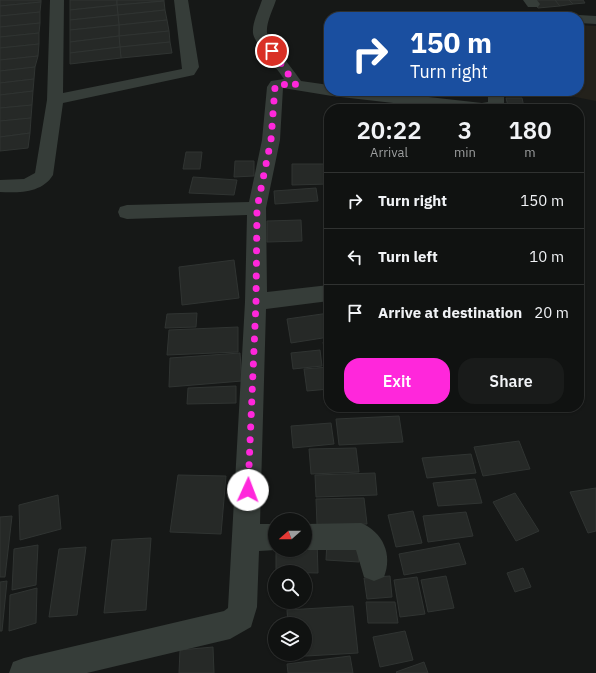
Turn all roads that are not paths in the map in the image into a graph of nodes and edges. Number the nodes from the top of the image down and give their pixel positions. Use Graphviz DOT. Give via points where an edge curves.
graph roads {
  1 [pos="57,0"];
  2 [pos="181,0"];
  3 [pos="269,0"];
  4 [pos="584,19"];
  5 [pos="596,20"];
  6 [pos="296,85"];
  7 [pos="324,90"];
  8 [pos="375,96"];
  9 [pos="55,100"];
  10 [pos="446,104"];
  11 [pos="0,186"];
  12 [pos="257,208"];
  13 [pos="127,212"];
  14 [pos="324,294"];
  15 [pos="256,302"];
  16 [pos="268,537"];
  17 [pos="312,537"];
  18 [pos="246,538"];
  19 [pos="374,567"];
  20 [pos="24,673"];
  1 -- 9 [label="street"];
  2 -- 9 [label="street" via="191,66 188,72"];
  3 -- 6 [label="street" via="260,33 263,41"];
  4 -- 5 [label="street"];
  6 -- 7 [label="street"];
  6 -- 12 [label="street" via="282,83 275,87 271,140"];
  8 -- 10 [label="street"];
  9 -- 11 [label="street" via="44,175 39,181 26,185"];
  12 -- 13 [label="street"];
  12 -- 15 [label="street"];
  14 -- 15 [label="street"];
  15 -- 18 [label="street"];
  16 -- 18 [label="street"];
  17 -- 19 [label="street" via="361,536 366,539 372,551"];
  18 -- 20 [label="street" via="243,607 241,617 230,624"];
}
